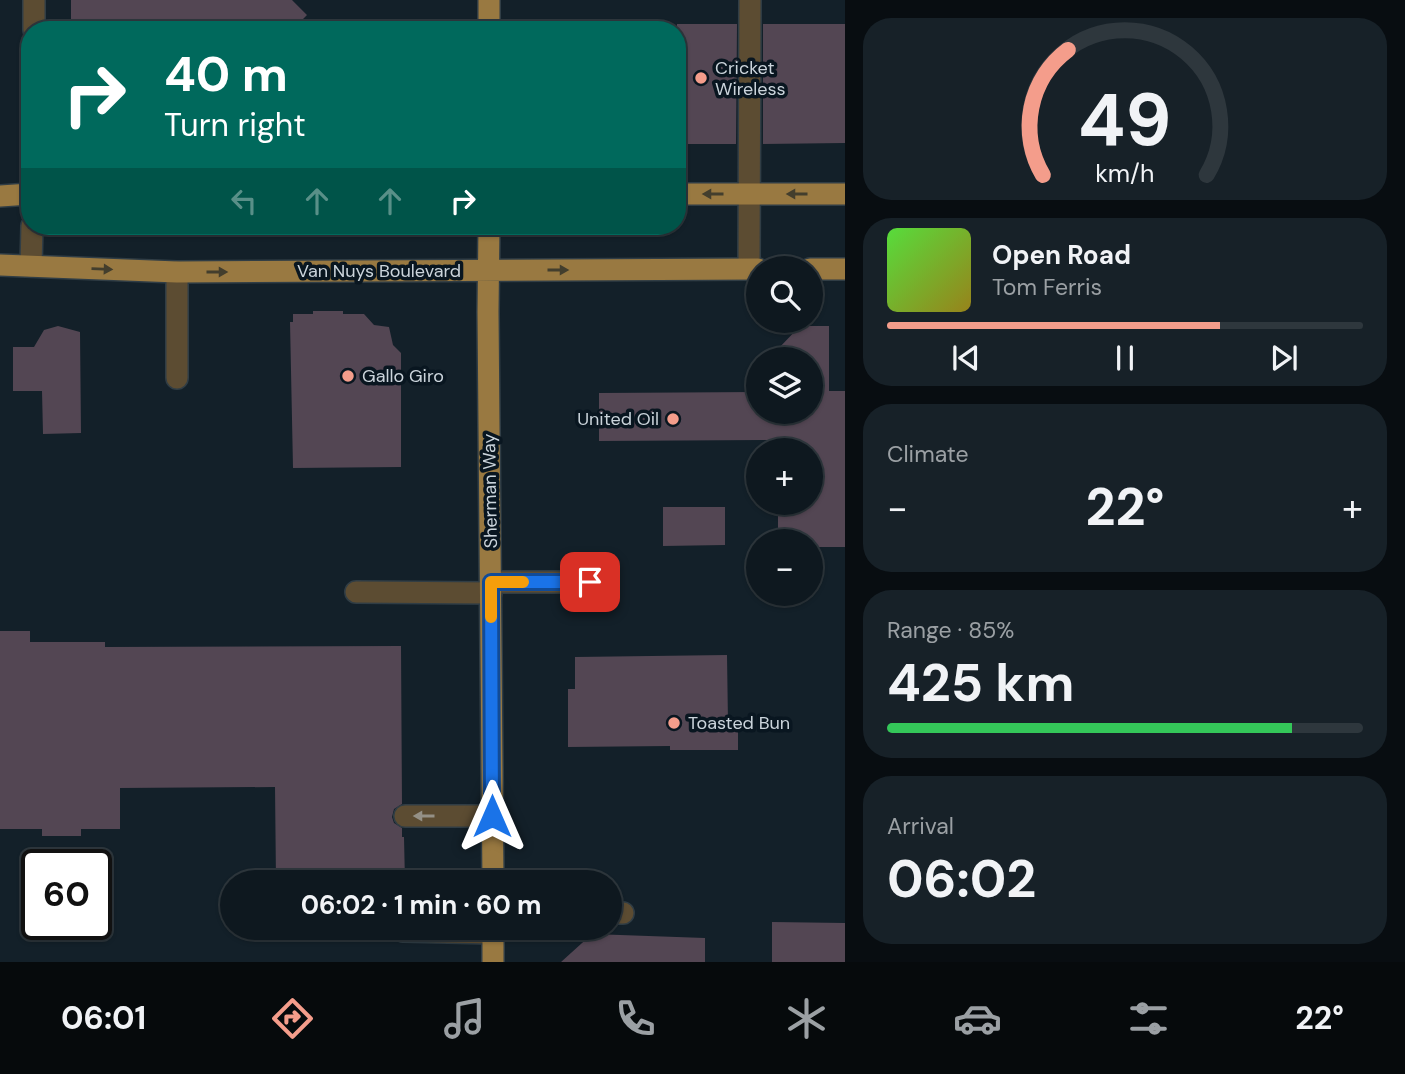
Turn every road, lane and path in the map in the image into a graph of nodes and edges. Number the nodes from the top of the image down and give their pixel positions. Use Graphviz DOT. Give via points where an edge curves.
graph roads {
  1 [pos="34,0"];
  2 [pos="489,0"];
  3 [pos="750,0"];
  4 [pos="34,21"];
  5 [pos="489,21"];
  6 [pos="21,194"];
  7 [pos="686,194"];
  8 [pos="748,194"];
  9 [pos="845,194"];
  10 [pos="0,195"];
  11 [pos="32,235"];
  12 [pos="489,235"];
  13 [pos="752,256"];
  14 [pos="0,265"];
  15 [pos="31,266"];
  16 [pos="746,269"];
  17 [pos="823,269"];
  18 [pos="845,269"];
  19 [pos="489,270"];
  20 [pos="177,272"];
  21 [pos="177,378"];
  22 [pos="590,582"];
  23 [pos="491,588"];
  24 [pos="356,592"];
  25 [pos="405,816"];
  26 [pos="492,816"];
  27 [pos="493,870"];
  28 [pos="493,940"];
  29 [pos="493,962"];
  1 -- 4 [label="lane"];
  2 -- 5 [label="main road"];
  3 -- 8 [label="lane"];
  6 -- 10 [label="main road"];
  8 -- 7 [label="main road, one-way"];
  9 -- 8 [label="main road, one-way"];
  8 -- 13 [label="lane"];
  11 -- 15 [label="lane"];
  12 -- 19 [label="main road, Sherman Way"];
  14 -- 15 [label="main road, Van Nuys Boulevard"];
  15 -- 20 [label="main road, Van Nuys Boulevard, one-way"];
  19 -- 16 [label="main road, Van Nuys Boulevard, one-way"];
  17 -- 18 [label="main road"];
  20 -- 19 [label="main road, Van Nuys Boulevard, one-way"];
  19 -- 23 [label="main road, Sherman Way"];
  20 -- 21 [label="lane"];
  22 -- 23 [label="lane"];
  23 -- 24 [label="lane"];
  23 -- 26 [label="main road, Sherman Way"];
  26 -- 25 [label="lane, one-way"];
  26 -- 27 [label="main road, Sherman Way"];
  28 -- 29 [label="main road"];
}
